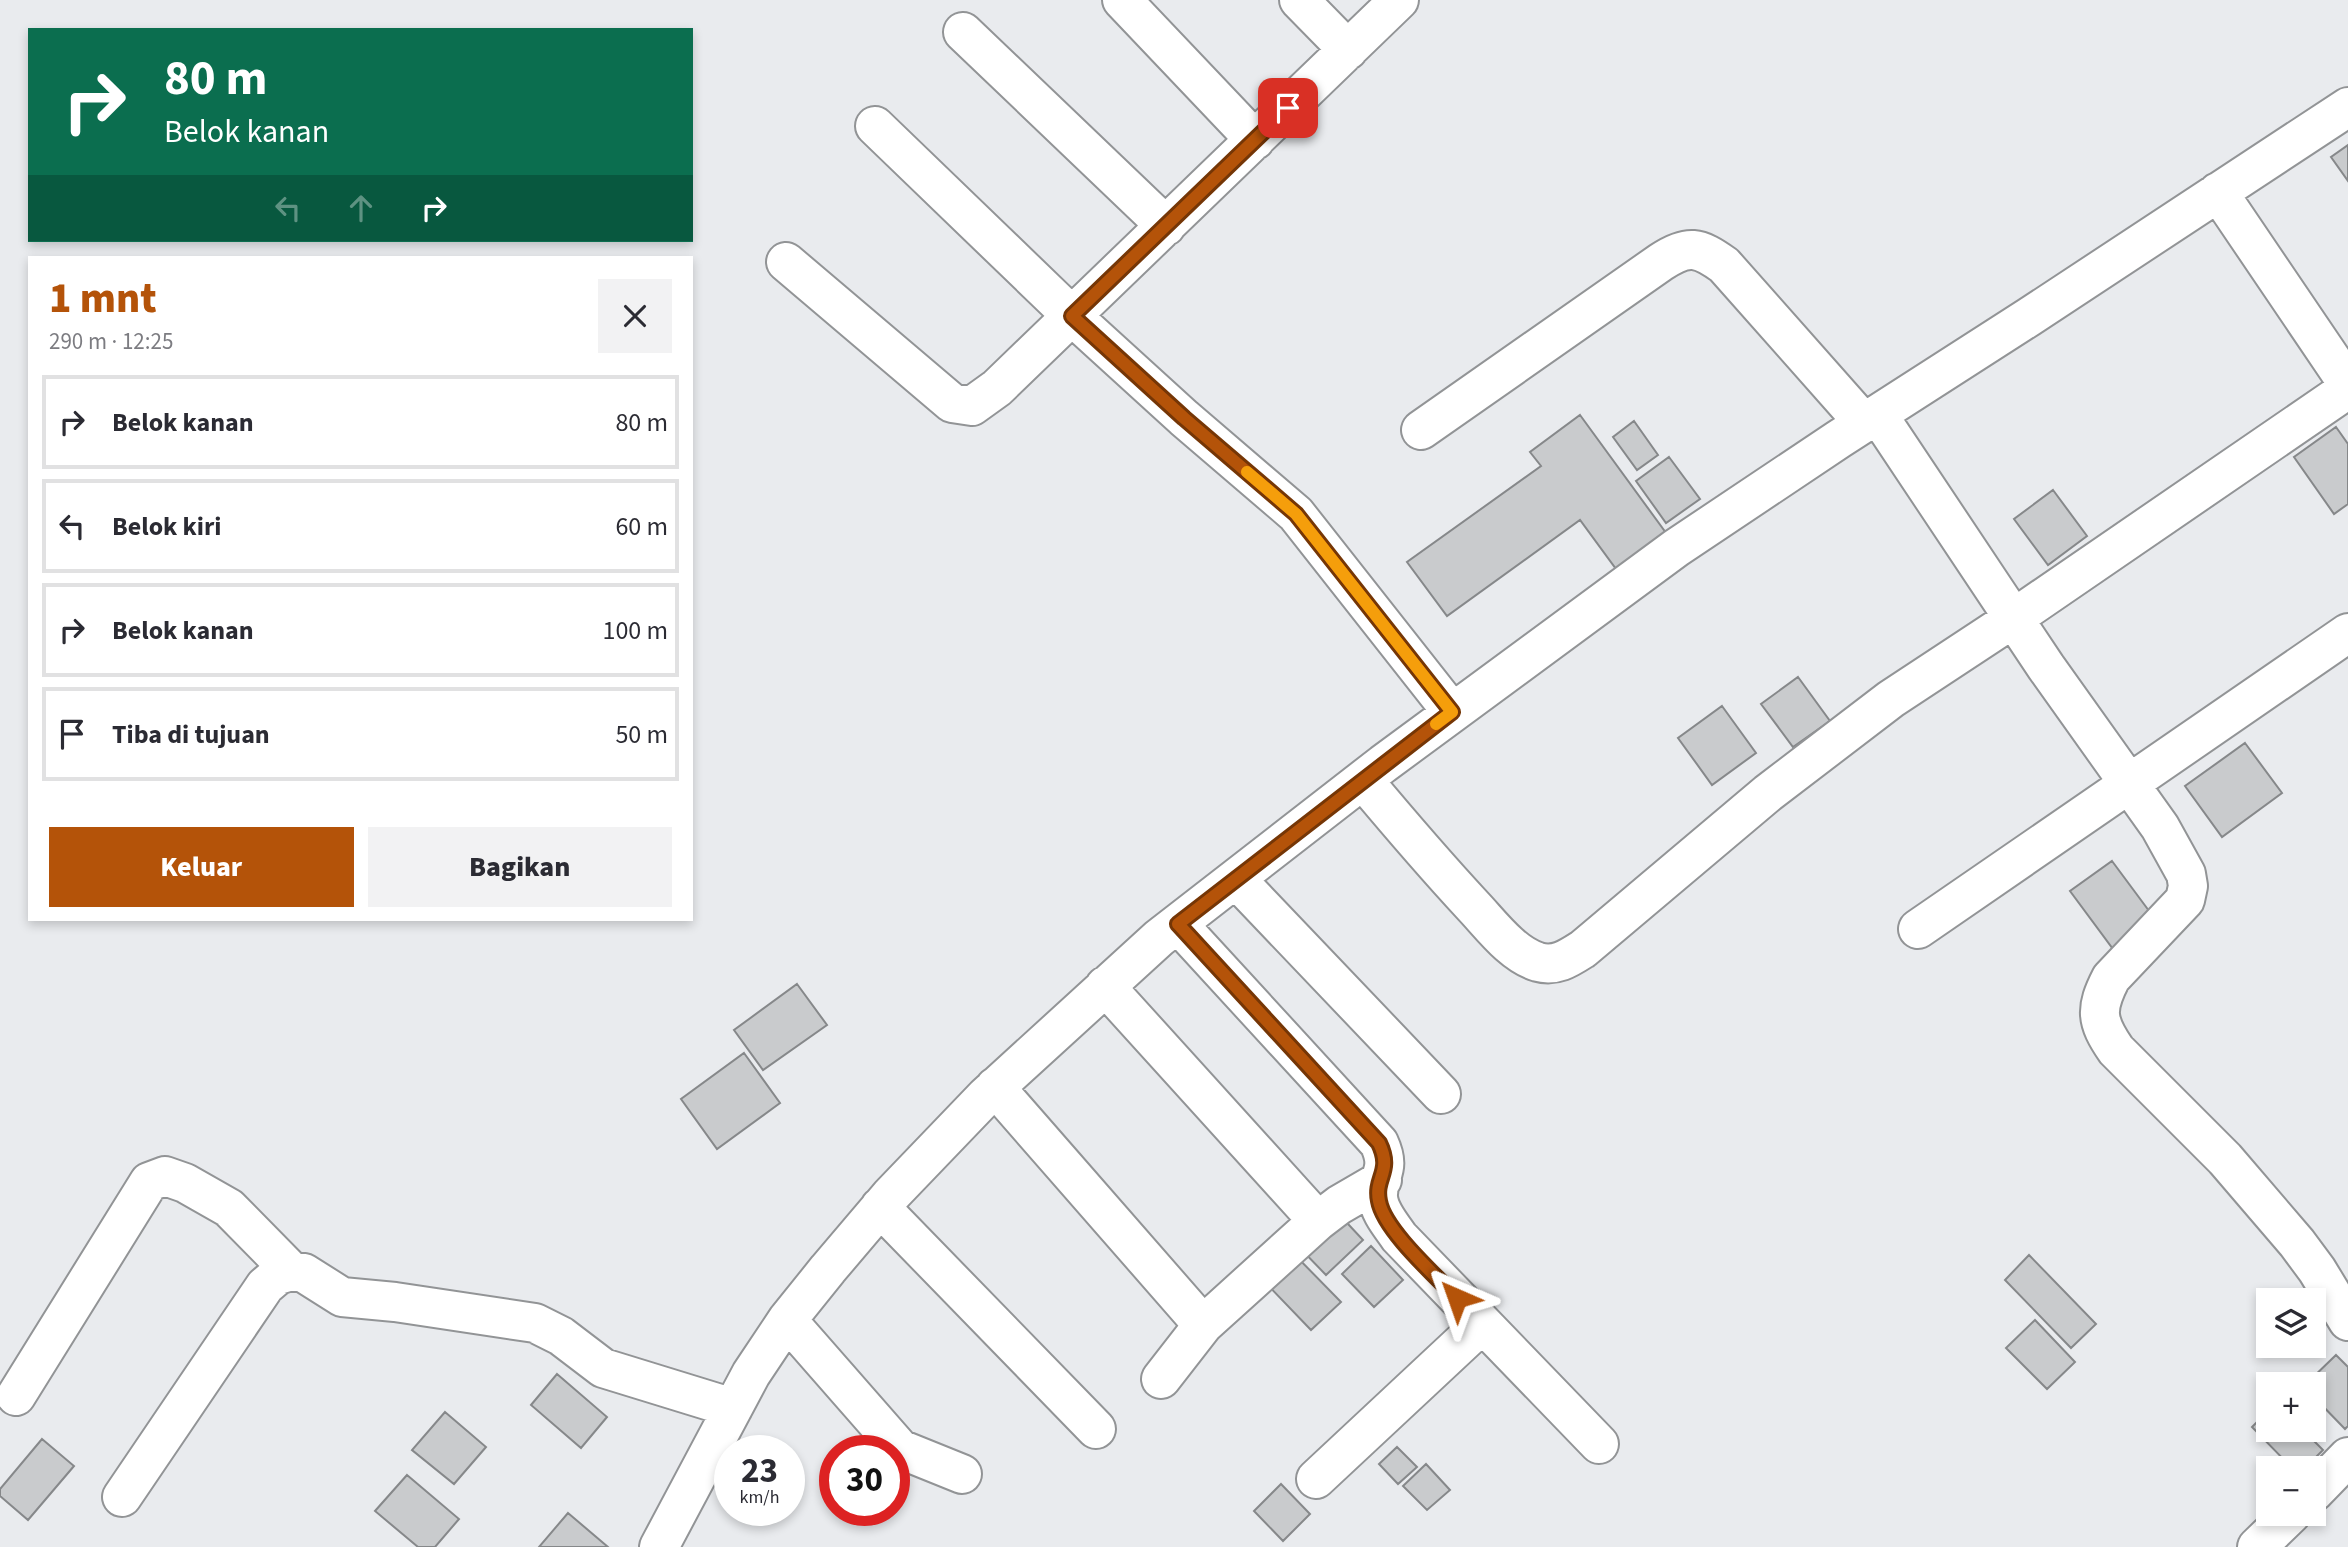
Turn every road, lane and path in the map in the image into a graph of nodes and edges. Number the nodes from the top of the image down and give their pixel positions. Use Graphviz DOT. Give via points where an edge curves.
graph roads {
  1 [pos="1122,0"];
  2 [pos="1299,0"];
  3 [pos="1399,0"];
  4 [pos="963,32"];
  5 [pos="1348,50"];
  6 [pos="2348,107"];
  7 [pos="875,127"];
  8 [pos="1255,140"];
  9 [pos="2218,192"];
  10 [pos="1166,226"];
  11 [pos="786,262"];
  12 [pos="1072,316"];
  13 [pos="2348,387"];
  14 [pos="1871,419"];
  15 [pos="1421,430"];
  16 [pos="2014,618"];
  17 [pos="2348,633"];
  18 [pos="1452,712"];
  19 [pos="1363,780"];
  20 [pos="2129,784"];
  21 [pos="1236,878"];
  22 [pos="1178,924"];
  23 [pos="1918,929"];
  24 [pos="1105,986"];
  25 [pos="995,1087"];
  26 [pos="1441,1094"];
  27 [pos="1382,1180"];
  28 [pos="880,1207"];
  29 [pos="1318,1221"];
  30 [pos="291,1270"];
  31 [pos="787,1320"];
  32 [pos="2348,1321"];
  33 [pos="1482,1324"];
  34 [pos="1203,1325"];
  35 [pos="1161,1379"];
  36 [pos="16,1396"];
  37 [pos="733,1408"];
  38 [pos="1096,1429"];
  39 [pos="1599,1444"];
  40 [pos="2348,1458"];
  41 [pos="962,1474"];
  42 [pos="1316,1479"];
  43 [pos="2326,1480"];
  44 [pos="122,1497"];
  45 [pos="2279,1526"];
  46 [pos="659,1547"];
  47 [pos="2257,1547"];
  1 -- 8 [label="street"];
  2 -- 5 [label="street"];
  3 -- 5 [label="street"];
  4 -- 10 [label="street"];
  5 -- 8 [label="street"];
  6 -- 9 [label="street"];
  7 -- 12 [label="street"];
  8 -- 10 [label="street"];
  9 -- 13 [label="street"];
  9 -- 14 [label="street"];
  10 -- 12 [label="street"];
  11 -- 12 [label="street" via="952,403 972,406 997,388"];
  12 -- 18 [label="street" via="1296,514"];
  13 -- 16 [label="street"];
  14 -- 15 [label="street" via="1724,265 1707,253 1685,249"];
  14 -- 16 [label="street"];
  14 -- 18 [label="street" via="1676,548"];
  16 -- 19 [label="street" via="1870,715 1564,961 1538,962 1498,932"];
  16 -- 20 [label="street"];
  17 -- 20 [label="street"];
  18 -- 19 [label="street"];
  19 -- 21 [label="street"];
  20 -- 23 [label="street"];
  20 -- 32 [label="street" via="2177,855 2188,886 2185,900 2111,978 2098,1013 2103,1032 2225,1159 2297,1243"];
  21 -- 22 [label="street"];
  21 -- 26 [label="street"];
  22 -- 24 [label="street"];
  22 -- 27 [label="street" via="1379,1143 1385,1156"];
  24 -- 25 [label="street"];
  24 -- 29 [label="street"];
  25 -- 28 [label="street"];
  25 -- 34 [label="street"];
  27 -- 29 [label="street"];
  27 -- 33 [label="street" via="1378,1195 1385,1217"];
  28 -- 31 [label="street"];
  28 -- 38 [label="street"];
  29 -- 34 [label="street"];
  30 -- 36 [label="street" via="229,1208 165,1176 149,1182"];
  30 -- 37 [label="street" via="342,1297 535,1323 561,1336 603,1368"];
  30 -- 44 [label="street" via="265,1286"];
  31 -- 37 [label="street"];
  31 -- 41 [label="street" via="900,1449"];
  33 -- 39 [label="street"];
  33 -- 42 [label="street"];
  34 -- 35 [label="street"];
  37 -- 46 [label="street"];
  40 -- 43 [label="street"];
  45 -- 47 [label="street"];
}
